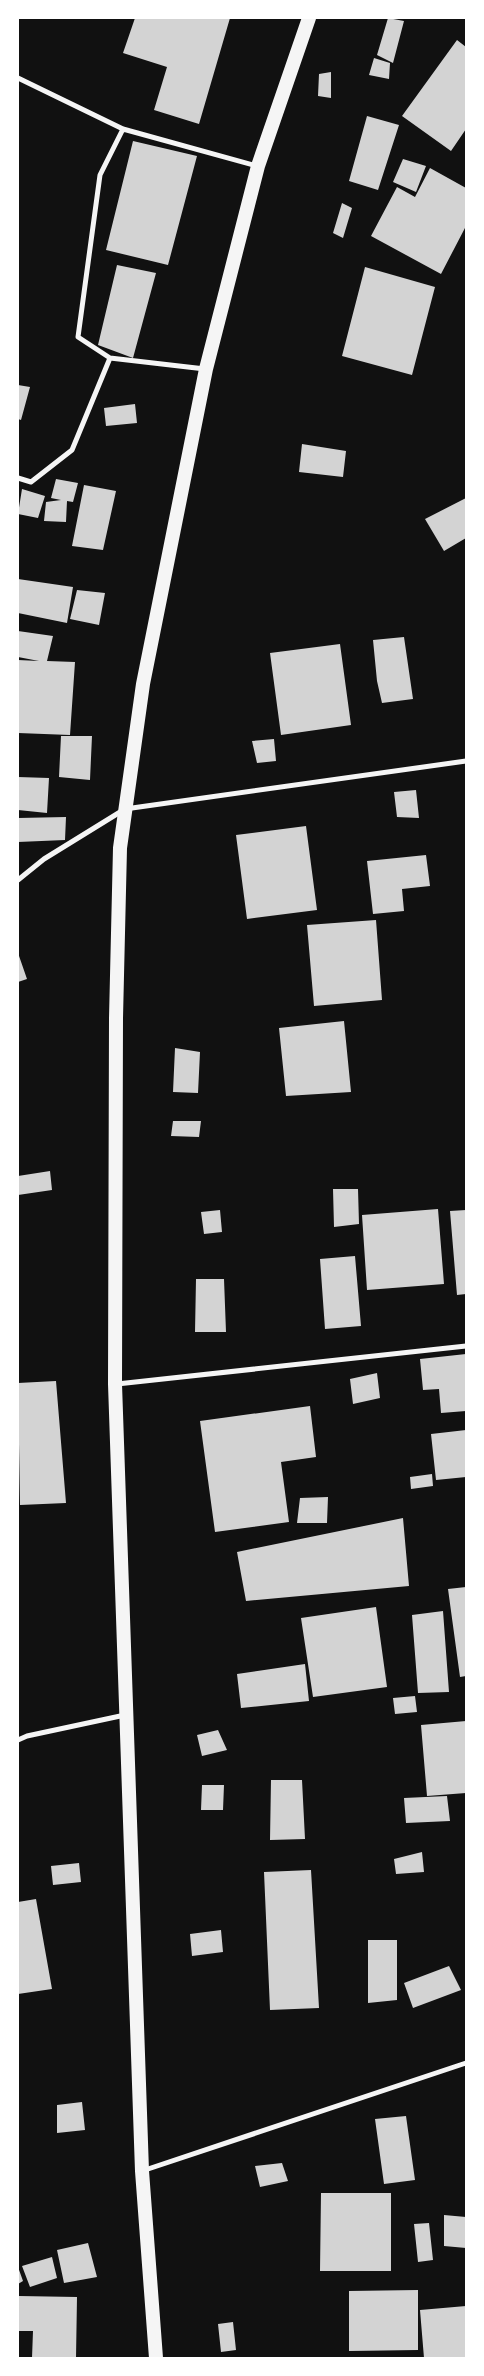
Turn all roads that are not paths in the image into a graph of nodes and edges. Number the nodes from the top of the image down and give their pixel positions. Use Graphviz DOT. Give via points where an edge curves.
graph roads {
  1 [pos="309,18"];
  2 [pos="18,78"];
  3 [pos="123,129"];
  4 [pos="258,166"];
  5 [pos="110,358"];
  6 [pos="206,369"];
  7 [pos="18,478"];
  8 [pos="466,760"];
  9 [pos="125,809"];
  10 [pos="18,880"];
  11 [pos="466,1346"];
  12 [pos="115,1384"];
  13 [pos="128,1714"];
  14 [pos="18,1740"];
  15 [pos="466,2062"];
  16 [pos="142,2172"];
  17 [pos="156,2358"];
  1 -- 4 [label="highway"];
  2 -- 3 [label="street"];
  3 -- 4 [label="street"];
  3 -- 5 [label="street" via="100,175 78,337"];
  4 -- 6 [label="highway"];
  5 -- 6 [label="street"];
  5 -- 7 [label="street" via="72,450 30,482"];
  6 -- 9 [label="highway" via="143,684"];
  8 -- 9 [label="street"];
  9 -- 10 [label="street" via="44,859"];
  9 -- 12 [label="highway" via="120,848 116,1018"];
  11 -- 12 [label="street"];
  12 -- 13 [label="highway"];
  13 -- 14 [label="street"];
  13 -- 16 [label="highway"];
  15 -- 16 [label="street"];
  16 -- 17 [label="highway"];
}
